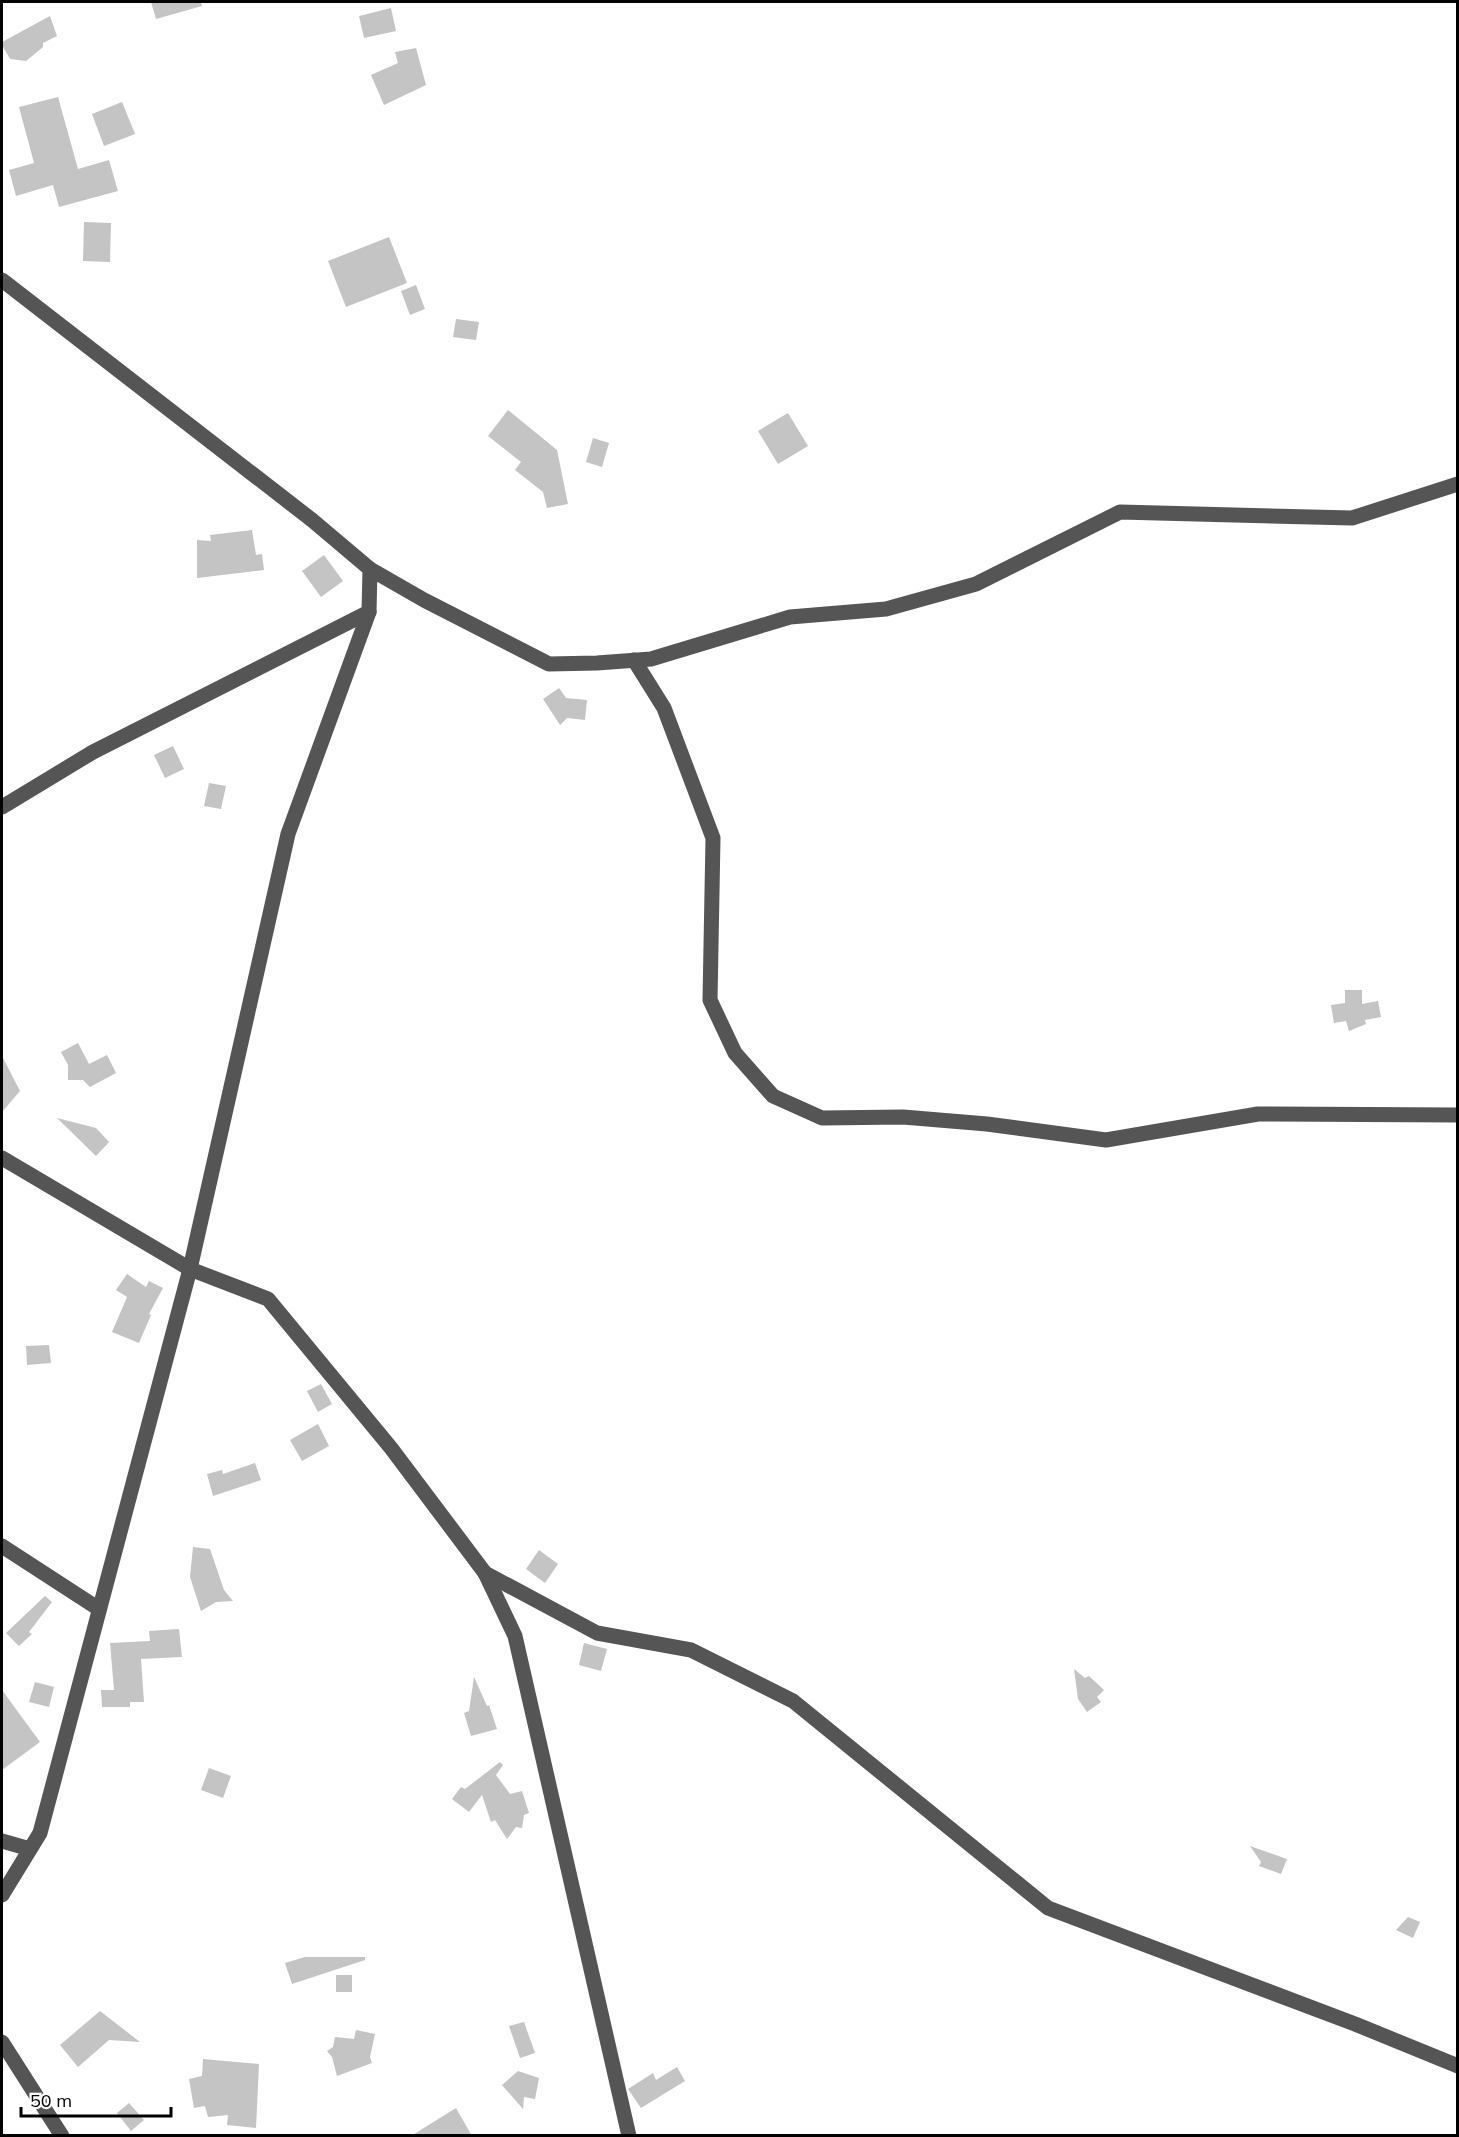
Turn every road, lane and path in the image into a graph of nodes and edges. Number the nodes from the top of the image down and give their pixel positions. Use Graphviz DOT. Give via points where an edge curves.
graph roads {
  1 [pos="2,280"];
  2 [pos="1458,484"];
  3 [pos="369,569"];
  4 [pos="369,612"];
  5 [pos="634,660"];
  6 [pos="2,807"];
  7 [pos="1458,1115"];
  8 [pos="2,1158"];
  9 [pos="190,1269"];
  10 [pos="2,1546"];
  11 [pos="485,1573"];
  12 [pos="99,1609"];
  13 [pos="2,1842"];
  14 [pos="30,1849"];
  15 [pos="2,1895"];
  16 [pos="2,2042"];
  17 [pos="1458,2066"];
  18 [pos="62,2136"];
  19 [pos="629,2136"];
  1 -- 3 [label="street" via="312,520"];
  2 -- 5 [label="street" via="1352,518 1120,512 976,584 886,609 790,618 651,659"];
  3 -- 4 [label="street"];
  3 -- 5 [label="street" via="549,664"];
  4 -- 6 [label="street" via="93,753"];
  4 -- 9 [label="street" via="288,834"];
  5 -- 7 [label="street" via="664,708 713,838 710,1000 735,1053 773,1096 822,1118 914,1118 1106,1140 1258,1114"];
  8 -- 9 [label="street"];
  9 -- 11 [label="street" via="268,1299 391,1448"];
  9 -- 12 [label="street"];
  10 -- 12 [label="street"];
  11 -- 17 [label="street" via="597,1634 691,1650 793,1701 1048,1908"];
  11 -- 19 [label="street" via="515,1636"];
  12 -- 14 [label="street" via="40,1833"];
  13 -- 14 [label="street"];
  14 -- 15 [label="street"];
  16 -- 18 [label="street"];
}
